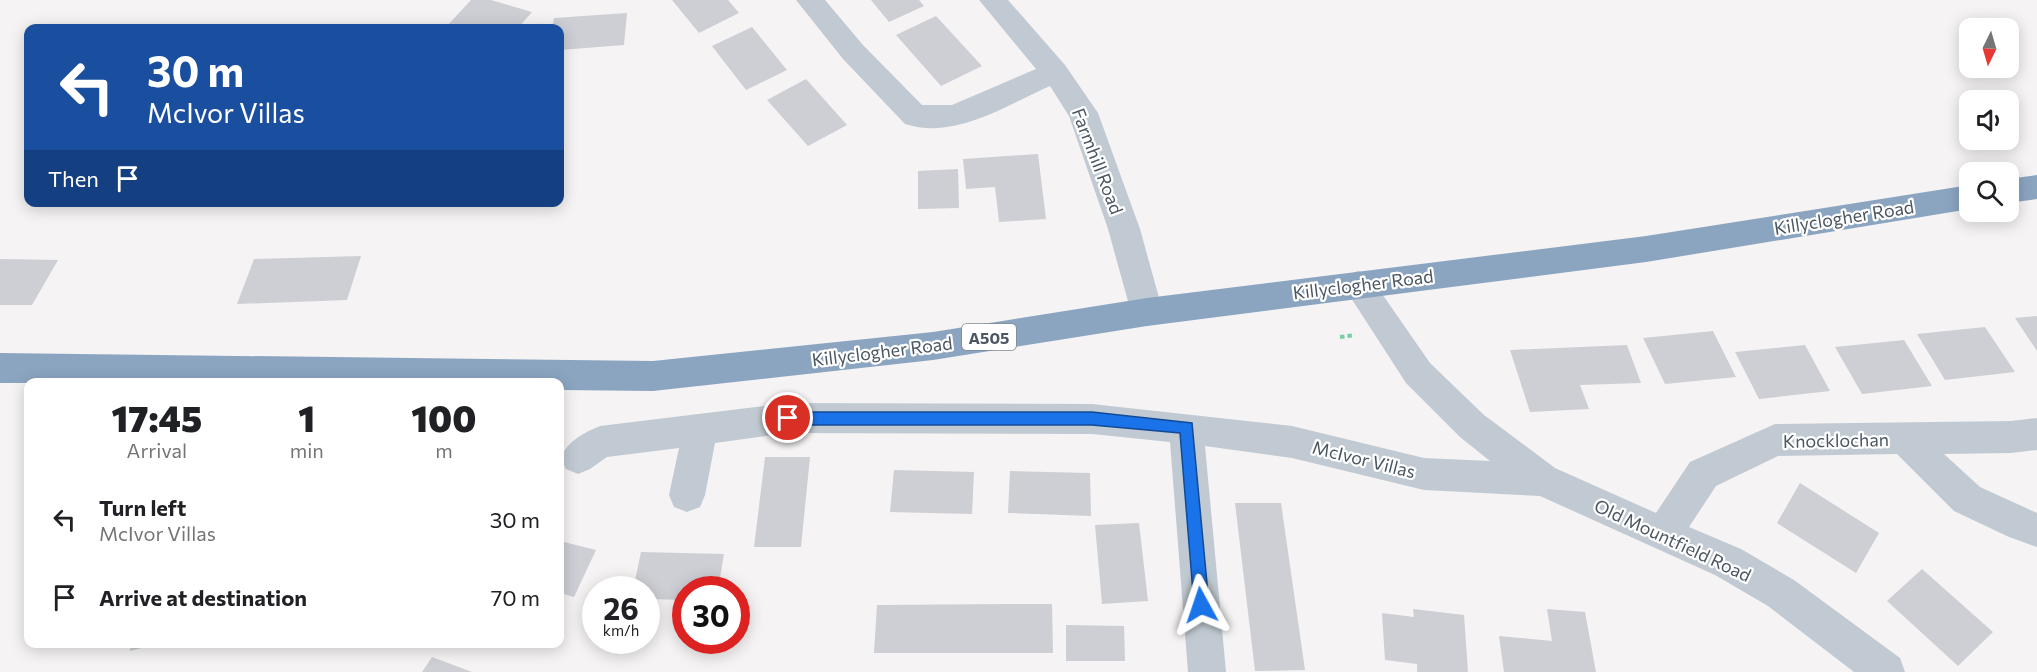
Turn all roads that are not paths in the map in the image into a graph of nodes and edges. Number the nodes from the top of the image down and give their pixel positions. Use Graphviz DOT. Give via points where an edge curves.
graph roads {
  1 [pos="810,0"];
  2 [pos="993,0"];
  3 [pos="1055,72"];
  4 [pos="2037,186"];
  5 [pos="2019,189"];
  6 [pos="1959,199"];
  7 [pos="1358,284"];
  8 [pos="1147,312"];
  9 [pos="0,368"];
  10 [pos="700,428"];
  11 [pos="1186,428"];
  12 [pos="2037,434"];
  13 [pos="1905,438"];
  14 [pos="578,458"];
  15 [pos="1542,480"];
  16 [pos="687,495"];
  17 [pos="2037,530"];
  18 [pos="1663,534"];
  19 [pos="1207,672"];
  20 [pos="1886,672"];
  1 -- 3 [label="street" via="853,52 915,116 955,116"];
  2 -- 3 [label="street, Farmhill Road"];
  3 -- 8 [label="street, Farmhill Road" via="1083,113 1124,229"];
  4 -- 5 [label="highway"];
  6 -- 7 [label="highway, Killyclogher Road / A505" via="1646,249"];
  7 -- 8 [label="highway, Killyclogher Road / A505"];
  7 -- 15 [label="street" via="1418,373 1472,426"];
  8 -- 9 [label="highway, Killyclogher Road / A505" via="933,346 653,376"];
  10 -- 11 [label="street, McIvor Villas" via="788,418 1092,418"];
  10 -- 14 [label="street, McIvor Villas" via="600,441"];
  10 -- 16 [label="street"];
  11 -- 15 [label="street, McIvor Villas" via="1292,442 1424,474"];
  11 -- 19 [label="street"];
  12 -- 13 [label="street, Knocklochan"];
  13 -- 17 [label="street, Knocklochan" via="1967,499"];
  13 -- 18 [label="street, Knocklochan" via="1775,440 1703,474"];
  15 -- 18 [label="street, Old Mountfield Road"];
  18 -- 20 [label="street, Old Mountfield Road" via="1728,562 1781,593"];
}
